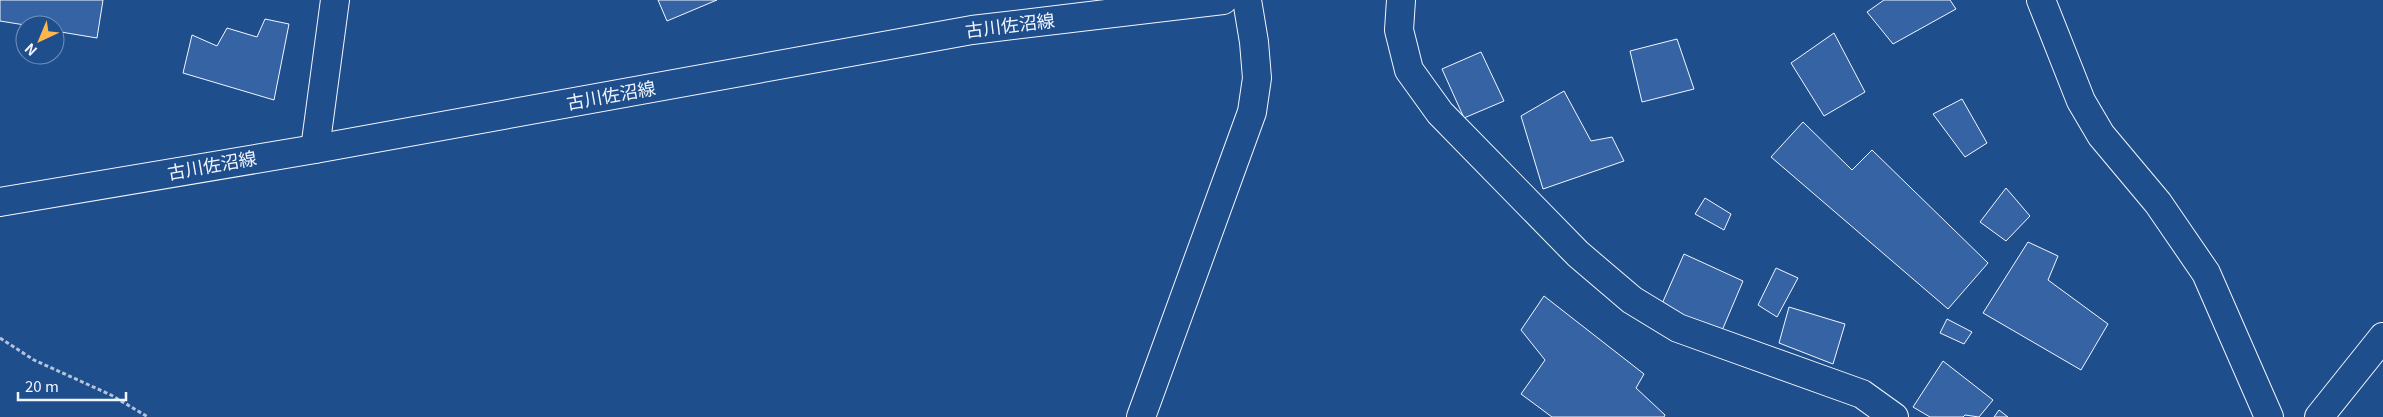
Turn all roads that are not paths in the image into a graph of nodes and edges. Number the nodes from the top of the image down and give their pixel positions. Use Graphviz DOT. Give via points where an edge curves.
graph roads {
  1 [pos="335,0"];
  2 [pos="1224,0"];
  3 [pos="1246,0"];
  4 [pos="1401,0"];
  5 [pos="2041,0"];
  6 [pos="315,149"];
  7 [pos="0,202"];
  8 [pos="2383,337"];
  9 [pos="1141,417"];
  10 [pos="1894,417"];
  11 [pos="2269,417"];
  12 [pos="2318,417"];
  1 -- 6 [label="street"];
  2 -- 6 [label="street, 古川佐沼線" via="972,30"];
  3 -- 9 [label="street" via="1254,42 1256,78 1252,112"];
  4 -- 10 [label="street" via="1399,30 1408,70 1440,112 1578,254 1632,300 1678,328 1862,394"];
  5 -- 11 [label="street" via="2081,101 2101,135 2158,202 2206,273"];
  6 -- 7 [label="street, 古川佐沼線"];
  8 -- 12 [label="street"];
}
